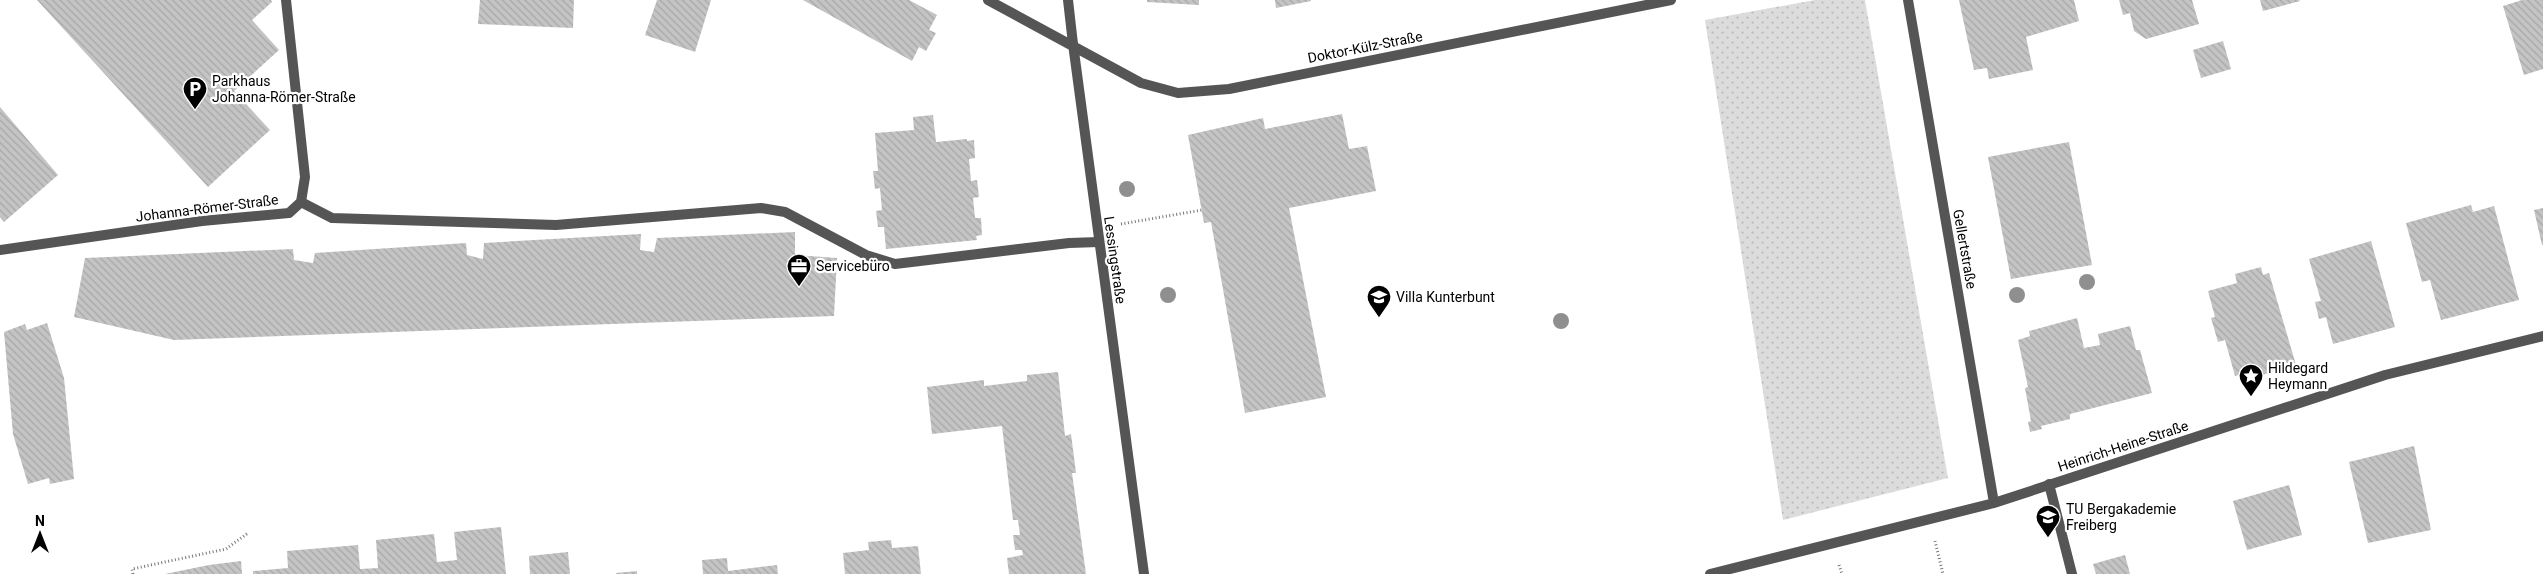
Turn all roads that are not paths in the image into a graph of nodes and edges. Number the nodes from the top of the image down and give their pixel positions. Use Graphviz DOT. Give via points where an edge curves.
graph roads {
  1 [pos="286,0"];
  2 [pos="988,0"];
  3 [pos="1068,0"];
  4 [pos="1671,0"];
  5 [pos="1908,0"];
  6 [pos="1073,44"];
  7 [pos="301,202"];
  8 [pos="1099,242"];
  9 [pos="0,250"];
  10 [pos="2543,336"];
  11 [pos="2050,484"];
  12 [pos="1994,502"];
  13 [pos="1144,574"];
  14 [pos="1710,574"];
  15 [pos="2072,574"];
  1 -- 7 [label="street" via="305,177"];
  2 -- 6 [label="street"];
  3 -- 6 [label="street, Lessingstraße"];
  4 -- 6 [label="street, Doktor-Külz-Straße" via="1229,89 1178,93 1141,83"];
  5 -- 12 [label="street, Gellertstraße"];
  6 -- 8 [label="street, Lessingstraße"];
  7 -- 8 [label="street" via="332,218 556,225 761,208 785,212 866,254 895,264"];
  7 -- 9 [label="street, Johanna-Römer-Straße" via="289,212"];
  8 -- 13 [label="street, Lessingstraße"];
  10 -- 11 [label="street, Heinrich-Heine-Straße" via="2385,375"];
  11 -- 12 [label="street, Heinrich-Heine-Straße"];
  11 -- 15 [label="street"];
  12 -- 14 [label="street, Heinrich-Heine-Straße"];
}
